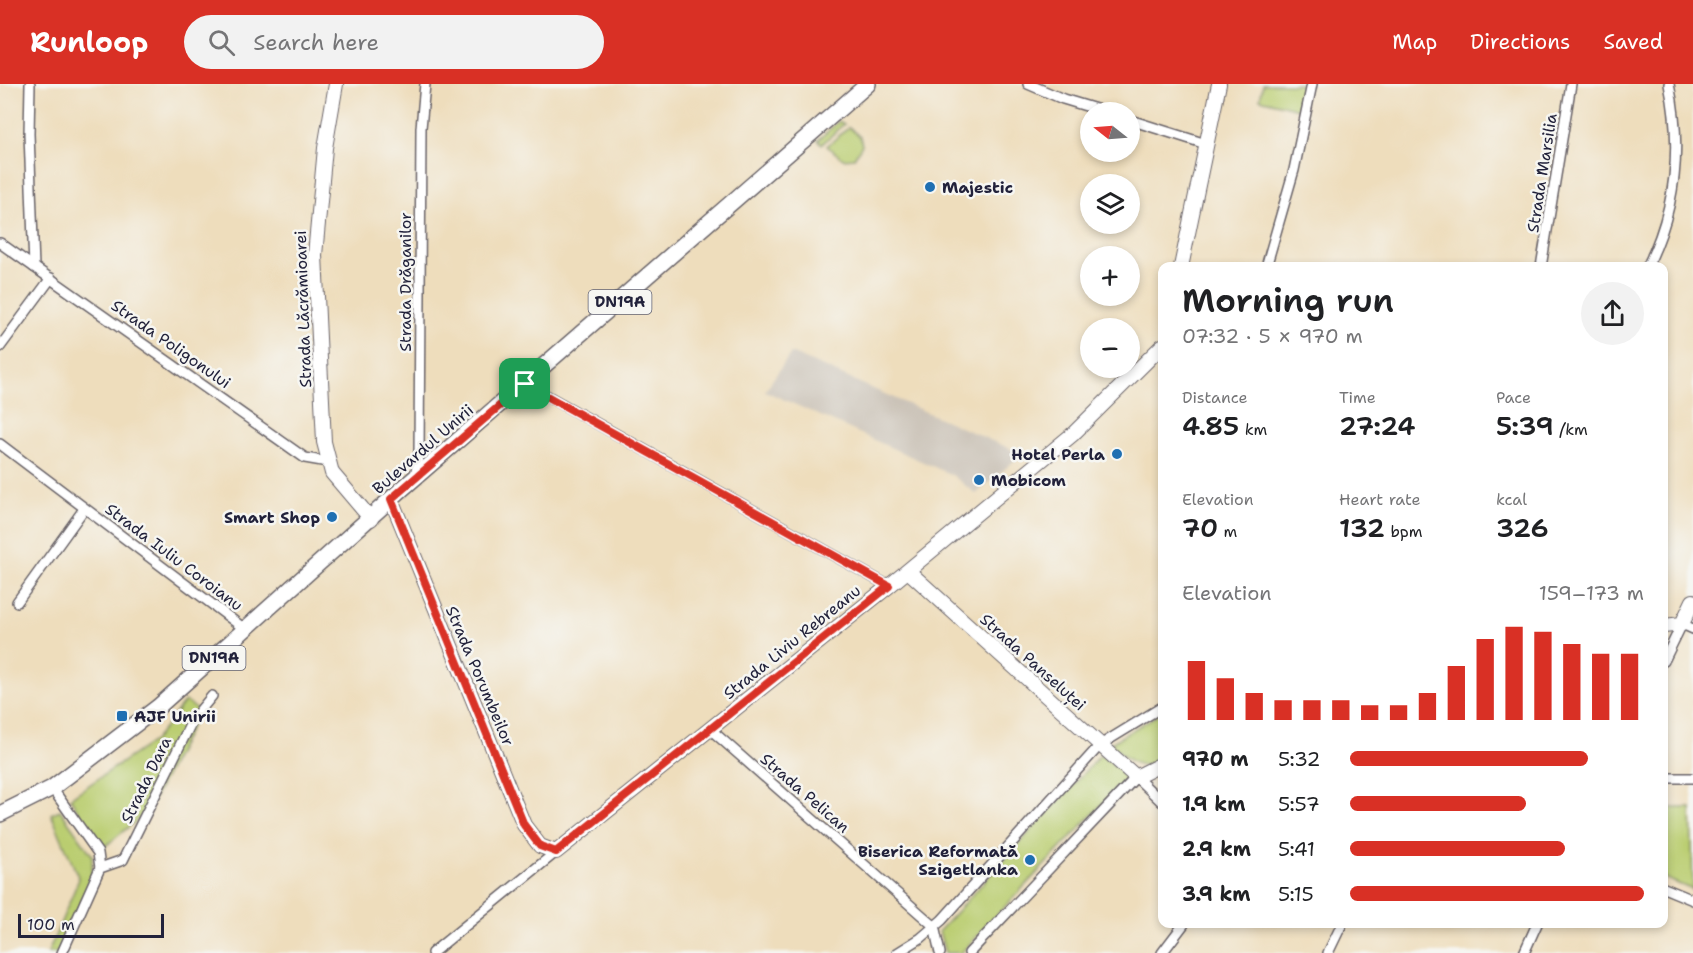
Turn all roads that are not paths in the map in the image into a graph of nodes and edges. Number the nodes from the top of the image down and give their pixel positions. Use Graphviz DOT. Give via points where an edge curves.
graph roads {
  1 [pos="30,84"];
  2 [pos="336,84"];
  3 [pos="425,84"];
  4 [pos="868,84"];
  5 [pos="1029,84"];
  6 [pos="1219,84"];
  7 [pos="1312,84"];
  8 [pos="1571,84"];
  9 [pos="1669,84"];
  10 [pos="1080,104"];
  11 [pos="1140,123"];
  12 [pos="1206,144"];
  13 [pos="0,243"];
  14 [pos="1182,262"];
  15 [pos="1267,262"];
  16 [pos="1542,262"];
  17 [pos="1649,262"];
  18 [pos="34,267"];
  19 [pos="51,278"];
  20 [pos="0,347"];
  21 [pos="1158,350"];
  22 [pos="525,384"];
  23 [pos="0,444"];
  24 [pos="328,462"];
  25 [pos="413,480"];
  26 [pos="391,499"];
  27 [pos="84,509"];
  28 [pos="371,519"];
  29 [pos="908,571"];
  30 [pos="889,586"];
  31 [pos="1693,601"];
  32 [pos="17,602"];
  33 [pos="1668,626"];
  34 [pos="1687,627"];
  35 [pos="246,630"];
  36 [pos="1668,655"];
  37 [pos="212,696"];
  38 [pos="1158,709"];
  39 [pos="710,729"];
  40 [pos="1100,745"];
  41 [pos="1158,766"];
  42 [pos="1136,777"];
  43 [pos="1668,778"];
  44 [pos="1693,778"];
  45 [pos="52,788"];
  46 [pos="1158,797"];
  47 [pos="0,814"];
  48 [pos="556,852"];
  49 [pos="100,868"];
  50 [pos="1668,890"];
  51 [pos="1693,900"];
  52 [pos="934,926"];
  53 [pos="1181,928"];
  54 [pos="1340,928"];
  55 [pos="1535,928"];
  56 [pos="62,953"];
  57 [pos="432,953"];
  58 [pos="897,953"];
  59 [pos="940,953"];
  60 [pos="969,953"];
  61 [pos="1162,953"];
  62 [pos="1328,953"];
  63 [pos="1524,953"];
  1 -- 18 [label="street"];
  2 -- 24 [label="main road, Strada Lăcrămioarei" via="325,148 315,255"];
  3 -- 25 [label="street, Strada Drăganilor" via="421,128 419,457"];
  4 -- 22 [label="main road, Bulevardul Unirii / DN19A"];
  5 -- 10 [label="street"];
  6 -- 12 [label="main road"];
  7 -- 15 [label="street" via="1294,171"];
  8 -- 16 [label="street, Strada Marsilia"];
  9 -- 17 [label="street" via="1677,159 1668,205"];
  11 -- 12 [label="street"];
  12 -- 14 [label="main road"];
  13 -- 18 [label="street, Strada Poligonului"];
  18 -- 19 [label="street, Strada Poligonului"];
  19 -- 20 [label="street"];
  19 -- 24 [label="street, Strada Poligonului" via="306,458"];
  21 -- 29 [label="main road, Strada Liviu Rebreanu" via="1073,434"];
  22 -- 25 [label="main road, Bulevardul Unirii / DN19A"];
  22 -- 30 [label="street"];
  23 -- 27 [label="street, Strada Iuliu Coroianu"];
  24 -- 28 [label="main road, Strada Lăcrămioarei" via="332,473"];
  25 -- 26 [label="main road, Bulevardul Unirii / DN19A"];
  26 -- 28 [label="main road, Bulevardul Unirii / DN19A"];
  26 -- 48 [label="main road, Strada Porumbeilor" via="524,825 540,846"];
  27 -- 32 [label="street, Strada Iuliu Coroianu"];
  27 -- 35 [label="street, Strada Iuliu Coroianu"];
  28 -- 35 [label="main road, Bulevardul Unirii / DN19A"];
  29 -- 30 [label="main road, Strada Liviu Rebreanu"];
  29 -- 40 [label="main road, Strada Panseluței"];
  30 -- 39 [label="main road, Strada Liviu Rebreanu"];
  31 -- 34 [label="main road"];
  33 -- 34 [label="main road"];
  34 -- 36 [label="street"];
  35 -- 45 [label="main road, Bulevardul Unirii / DN19A" via="149,714"];
  37 -- 49 [label="street, Strada Dara" via="193,719 123,860"];
  38 -- 40 [label="street"];
  39 -- 48 [label="main road, Strada Liviu Rebreanu"];
  39 -- 52 [label="street, Strada Pelican"];
  40 -- 42 [label="main road, Strada Panseluței"];
  40 -- 52 [label="street"];
  41 -- 42 [label="main road"];
  42 -- 46 [label="street"];
  42 -- 60 [label="street"];
  43 -- 44 [label="street"];
  45 -- 47 [label="main road, DN19A"];
  45 -- 49 [label="street" via="98,853"];
  48 -- 57 [label="street, Strada Liviu Rebreanu"];
  49 -- 56 [label="street"];
  50 -- 51 [label="street"];
  52 -- 58 [label="street"];
  52 -- 59 [label="street"];
  53 -- 61 [label="street"];
  54 -- 62 [label="street"];
  55 -- 63 [label="street"];
}
